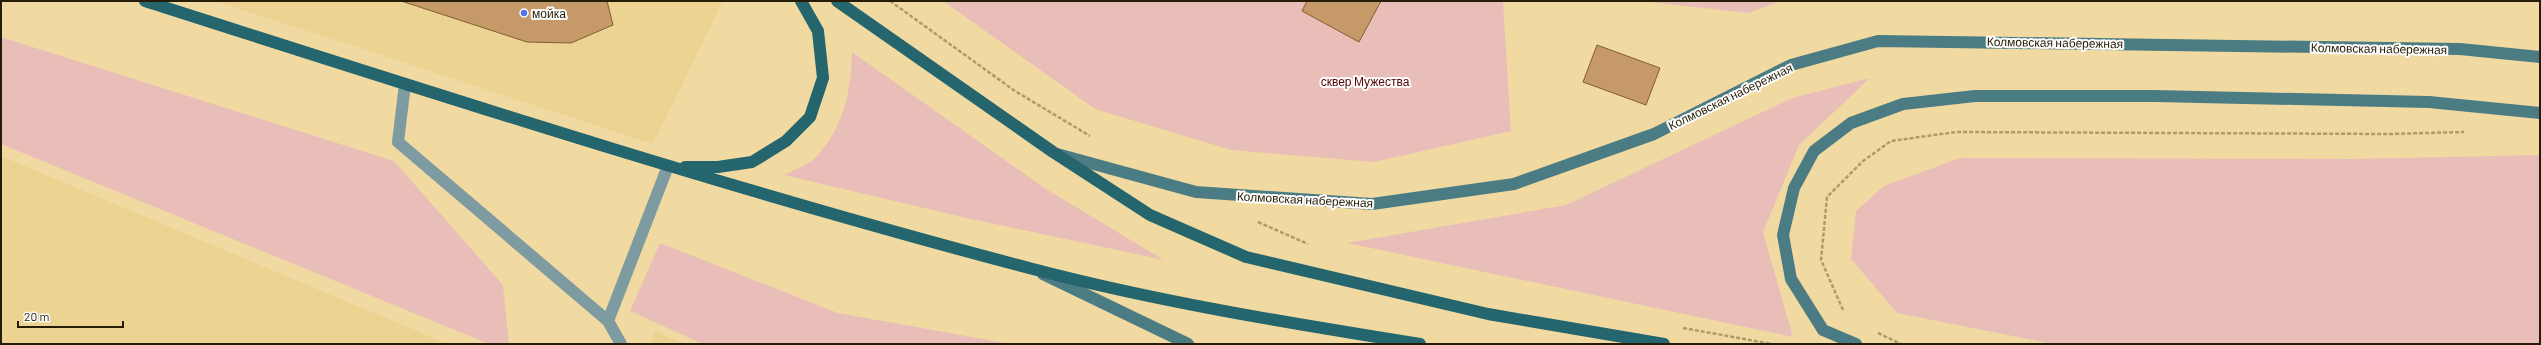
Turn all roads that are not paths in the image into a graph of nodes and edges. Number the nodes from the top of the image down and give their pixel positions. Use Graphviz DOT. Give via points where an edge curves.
graph roads {
  1 [pos="146,1"];
  2 [pos="802,1"];
  3 [pos="837,1"];
  4 [pos="2540,57"];
  5 [pos="405,84"];
  6 [pos="2540,113"];
  7 [pos="1053,152"];
  8 [pos="668,166"];
  9 [pos="1031,268"];
  10 [pos="608,322"];
  11 [pos="1854,343"];
  12 [pos="621,344"];
  13 [pos="1188,344"];
  14 [pos="1420,344"];
  15 [pos="1664,344"];
  1 -- 5 [label="main road"];
  2 -- 8 [label="main road" via="818,31 823,78 810,118 786,141 752,162 718,167"];
  3 -- 7 [label="main road"];
  4 -- 7 [label="main road, Колмовская набережная" via="2452,49 1878,40 1791,65 1654,134 1514,184 1372,204 1196,192"];
  5 -- 8 [label="main road"];
  5 -- 10 [label="lane" via="398,142"];
  6 -- 11 [label="main road" via="2429,102 2155,96 1975,96 1903,104 1851,123 1814,151 1794,188 1783,235 1791,279 1823,330"];
  7 -- 15 [label="main road" via="1150,215 1246,257 1488,314"];
  8 -- 9 [label="main road"];
  8 -- 10 [label="lane"];
  9 -- 13 [label="main road"];
  9 -- 14 [label="main road" via="1260,318"];
  10 -- 12 [label="lane"];
}
